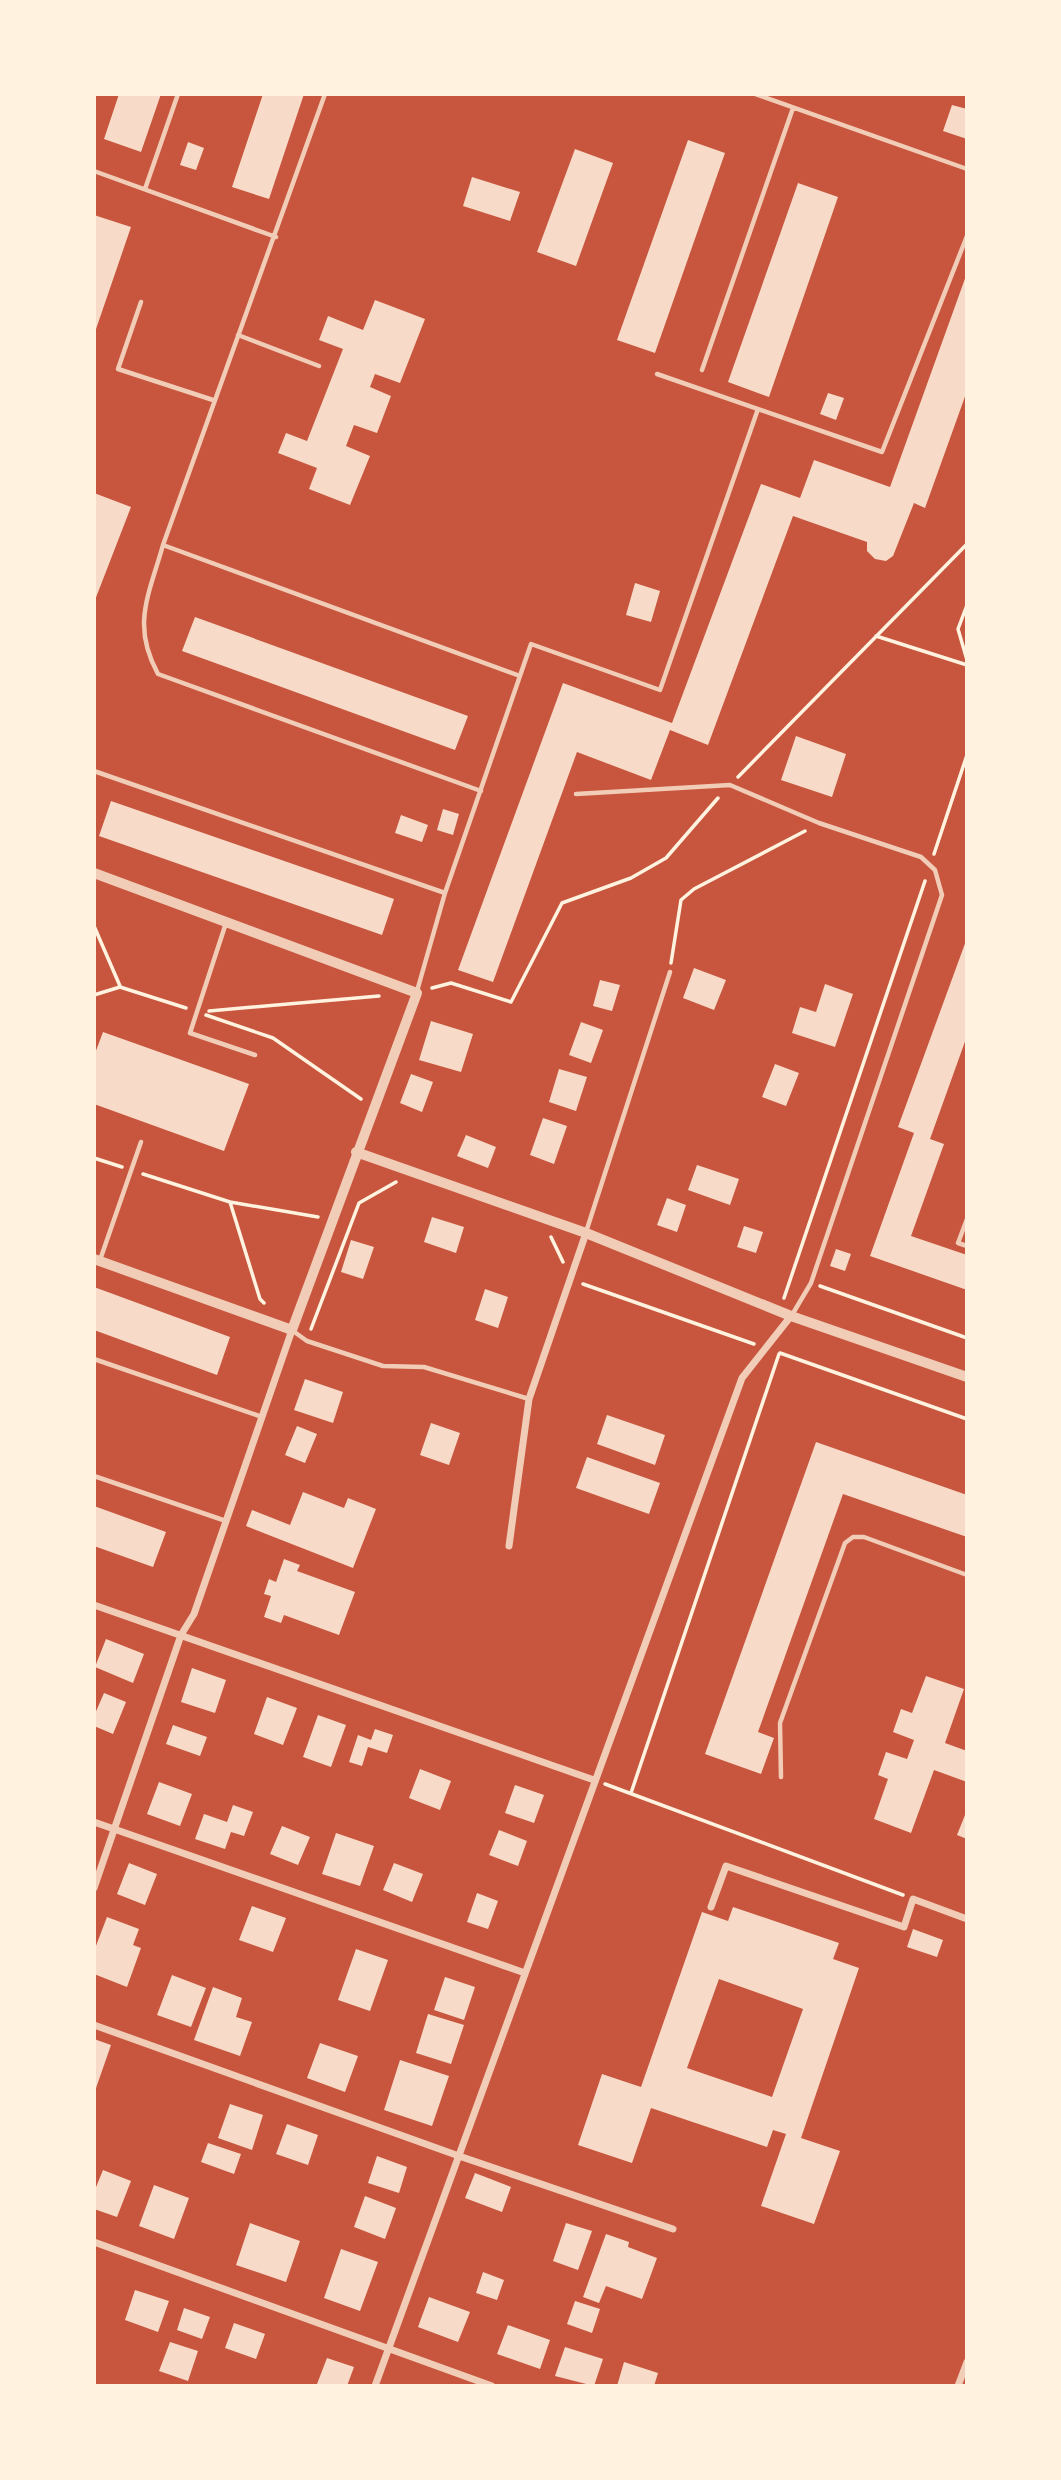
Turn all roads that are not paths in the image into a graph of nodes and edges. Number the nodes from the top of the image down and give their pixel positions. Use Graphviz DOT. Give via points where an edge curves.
graph roads {
  1 [pos="178,94"];
  2 [pos="326,94"];
  3 [pos="755,94"];
  4 [pos="793,108"];
  5 [pos="967,169"];
  6 [pos="94,171"];
  7 [pos="145,189"];
  8 [pos="967,236"];
  9 [pos="276,237"];
  10 [pos="141,302"];
  11 [pos="238,335"];
  12 [pos="319,366"];
  13 [pos="702,370"];
  14 [pos="657,373"];
  15 [pos="213,400"];
  16 [pos="758,409"];
  17 [pos="163,545"];
  18 [pos="521,676"];
  19 [pos="94,771"];
  20 [pos="481,791"];
  21 [pos="576,794"];
  22 [pos="94,873"];
  23 [pos="445,893"];
  24 [pos="226,922"];
  25 [pos="670,972"];
  26 [pos="417,993"];
  27 [pos="255,1055"];
  28 [pos="141,1142"];
  29 [pos="356,1152"];
  30 [pos="967,1219"];
  31 [pos="586,1233"];
  32 [pos="967,1246"];
  33 [pos="97,1260"];
  34 [pos="791,1316"];
  35 [pos="292,1330"];
  36 [pos="94,1359"];
  37 [pos="967,1377"];
  38 [pos="529,1399"];
  39 [pos="263,1417"];
  40 [pos="94,1476"];
  41 [pos="226,1521"];
  42 [pos="509,1546"];
  43 [pos="967,1575"];
  44 [pos="94,1605"];
  45 [pos="181,1635"];
  46 [pos="781,1777"];
  47 [pos="594,1780"];
  48 [pos="94,1822"];
  49 [pos="116,1829"];
  50 [pos="94,1888"];
  51 [pos="711,1907"];
  52 [pos="967,1919"];
  53 [pos="525,1973"];
  54 [pos="94,2025"];
  55 [pos="459,2156"];
  56 [pos="673,2229"];
  57 [pos="94,2242"];
  58 [pos="388,2348"];
  59 [pos="967,2362"];
  60 [pos="375,2385"];
  61 [pos="492,2385"];
  62 [pos="958,2385"];
  1 -- 7 [label="lane"];
  2 -- 9 [label="lane"];
  3 -- 4 [label="lane"];
  4 -- 5 [label="lane"];
  4 -- 13 [label="lane"];
  6 -- 7 [label="lane"];
  7 -- 9 [label="lane"];
  8 -- 16 [label="lane" via="882,452"];
  9 -- 11 [label="lane"];
  10 -- 15 [label="lane" via="118,369"];
  11 -- 12 [label="lane"];
  11 -- 15 [label="lane"];
  14 -- 16 [label="lane"];
  15 -- 17 [label="lane"];
  16 -- 18 [label="lane" via="660,690 531,644"];
  17 -- 18 [label="lane"];
  17 -- 20 [label="lane" via="143,630 145,651 158,674"];
  18 -- 20 [label="lane"];
  19 -- 23 [label="lane"];
  20 -- 23 [label="lane"];
  21 -- 34 [label="lane" via="730,785 819,824 920,857 930,865 942,895 811,1283"];
  22 -- 24 [label="street"];
  23 -- 26 [label="lane"];
  24 -- 26 [label="street"];
  24 -- 27 [label="lane" via="190,1033"];
  25 -- 31 [label="lane"];
  26 -- 29 [label="street"];
  28 -- 33 [label="lane"];
  29 -- 31 [label="street"];
  29 -- 35 [label="street"];
  30 -- 32 [label="lane" via="958,1243"];
  31 -- 34 [label="street"];
  31 -- 38 [label="street"];
  33 -- 35 [label="street"];
  34 -- 37 [label="street"];
  34 -- 47 [label="street" via="742,1378"];
  35 -- 38 [label="lane" via="307,1341 383,1366 424,1367"];
  35 -- 39 [label="street"];
  36 -- 39 [label="lane"];
  38 -- 42 [label="street"];
  39 -- 41 [label="street"];
  40 -- 41 [label="lane"];
  41 -- 45 [label="street" via="194,1614"];
  43 -- 46 [label="lane" via="864,1537 845,1543 780,1723"];
  44 -- 45 [label="street"];
  45 -- 47 [label="street"];
  45 -- 49 [label="street"];
  47 -- 53 [label="street"];
  48 -- 49 [label="street"];
  49 -- 50 [label="street"];
  49 -- 53 [label="street"];
  51 -- 52 [label="street" via="726,1866 904,1927 913,1899"];
  53 -- 55 [label="street"];
  54 -- 55 [label="street"];
  55 -- 56 [label="street"];
  55 -- 58 [label="street"];
  57 -- 58 [label="street"];
  58 -- 60 [label="street"];
  58 -- 61 [label="street"];
  59 -- 62 [label="street"];
}
